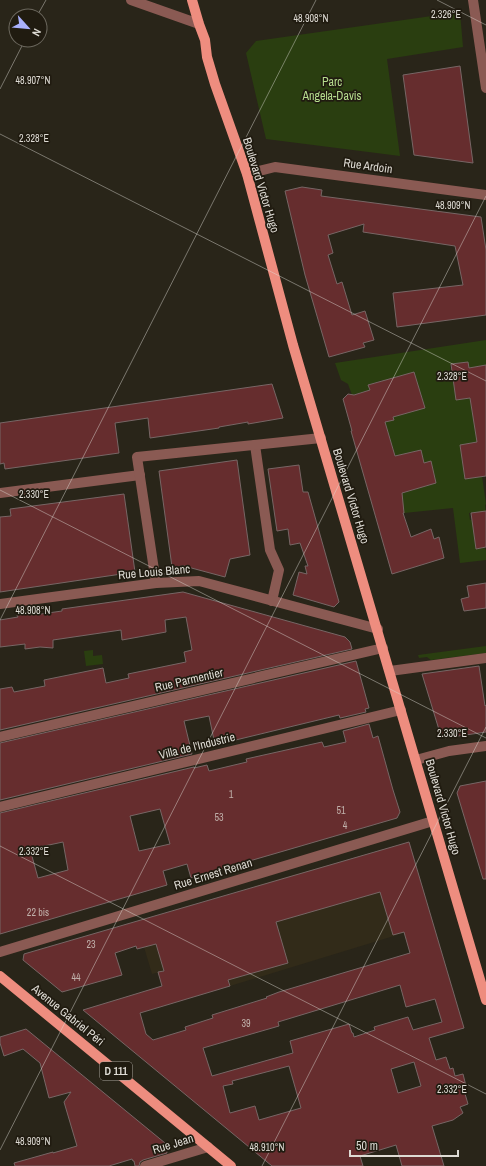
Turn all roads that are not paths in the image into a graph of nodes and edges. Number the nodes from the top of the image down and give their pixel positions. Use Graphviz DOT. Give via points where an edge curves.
graph roads {
  1 [pos="131,0"];
  2 [pos="192,0"];
  3 [pos="474,0"];
  4 [pos="199,24"];
  5 [pos="486,88"];
  6 [pos="247,174"];
  7 [pos="486,195"];
  8 [pos="321,438"];
  9 [pos="255,445"];
  10 [pos="140,475"];
  11 [pos="0,493"];
  12 [pos="156,583"];
  13 [pos="272,601"];
  14 [pos="0,604"];
  15 [pos="378,629"];
  16 [pos="383,648"];
  17 [pos="486,658"];
  18 [pos="390,671"];
  19 [pos="401,710"];
  20 [pos="0,737"];
  21 [pos="486,746"];
  22 [pos="416,760"];
  23 [pos="0,807"];
  24 [pos="433,821"];
  25 [pos="0,952"];
  26 [pos="0,976"];
  27 [pos="486,1000"];
  28 [pos="208,1147"];
  29 [pos="145,1166"];
  30 [pos="231,1166"];
  1 -- 4 [label="street"];
  2 -- 4 [label="main road, Boulevard Victor Hugo"];
  3 -- 5 [label="street"];
  4 -- 6 [label="main road, Boulevard Victor Hugo" via="215,84"];
  6 -- 7 [label="street, Rue Ardoin" via="275,167"];
  6 -- 8 [label="main road, Boulevard Victor Hugo" via="293,346"];
  8 -- 9 [label="street"];
  8 -- 15 [label="main road, Boulevard Victor Hugo"];
  9 -- 10 [label="street" via="137,457"];
  9 -- 13 [label="street" via="270,550 279,570"];
  10 -- 11 [label="street"];
  10 -- 12 [label="street"];
  12 -- 13 [label="street, Rue Louis Blanc" via="199,581"];
  12 -- 14 [label="street, Rue Louis Blanc"];
  13 -- 15 [label="street, Rue Louis Blanc"];
  15 -- 16 [label="main road, Boulevard Victor Hugo"];
  16 -- 18 [label="main road, Boulevard Victor Hugo"];
  16 -- 20 [label="street, Rue Parmentier"];
  17 -- 18 [label="street"];
  18 -- 19 [label="main road, Boulevard Victor Hugo"];
  19 -- 22 [label="main road, Boulevard Victor Hugo"];
  19 -- 23 [label="street, Villa de l'Industrie"];
  21 -- 22 [label="street" via="450,751"];
  22 -- 24 [label="main road, Boulevard Victor Hugo"];
  24 -- 25 [label="street, Rue Ernest Renan"];
  24 -- 27 [label="main road, Boulevard Victor Hugo"];
  26 -- 28 [label="main road, Avenue Gabriel Péri / D 111"];
  28 -- 29 [label="street, Rue Jean"];
  28 -- 30 [label="main road, Avenue Gabriel Péri / D 111"];
}
